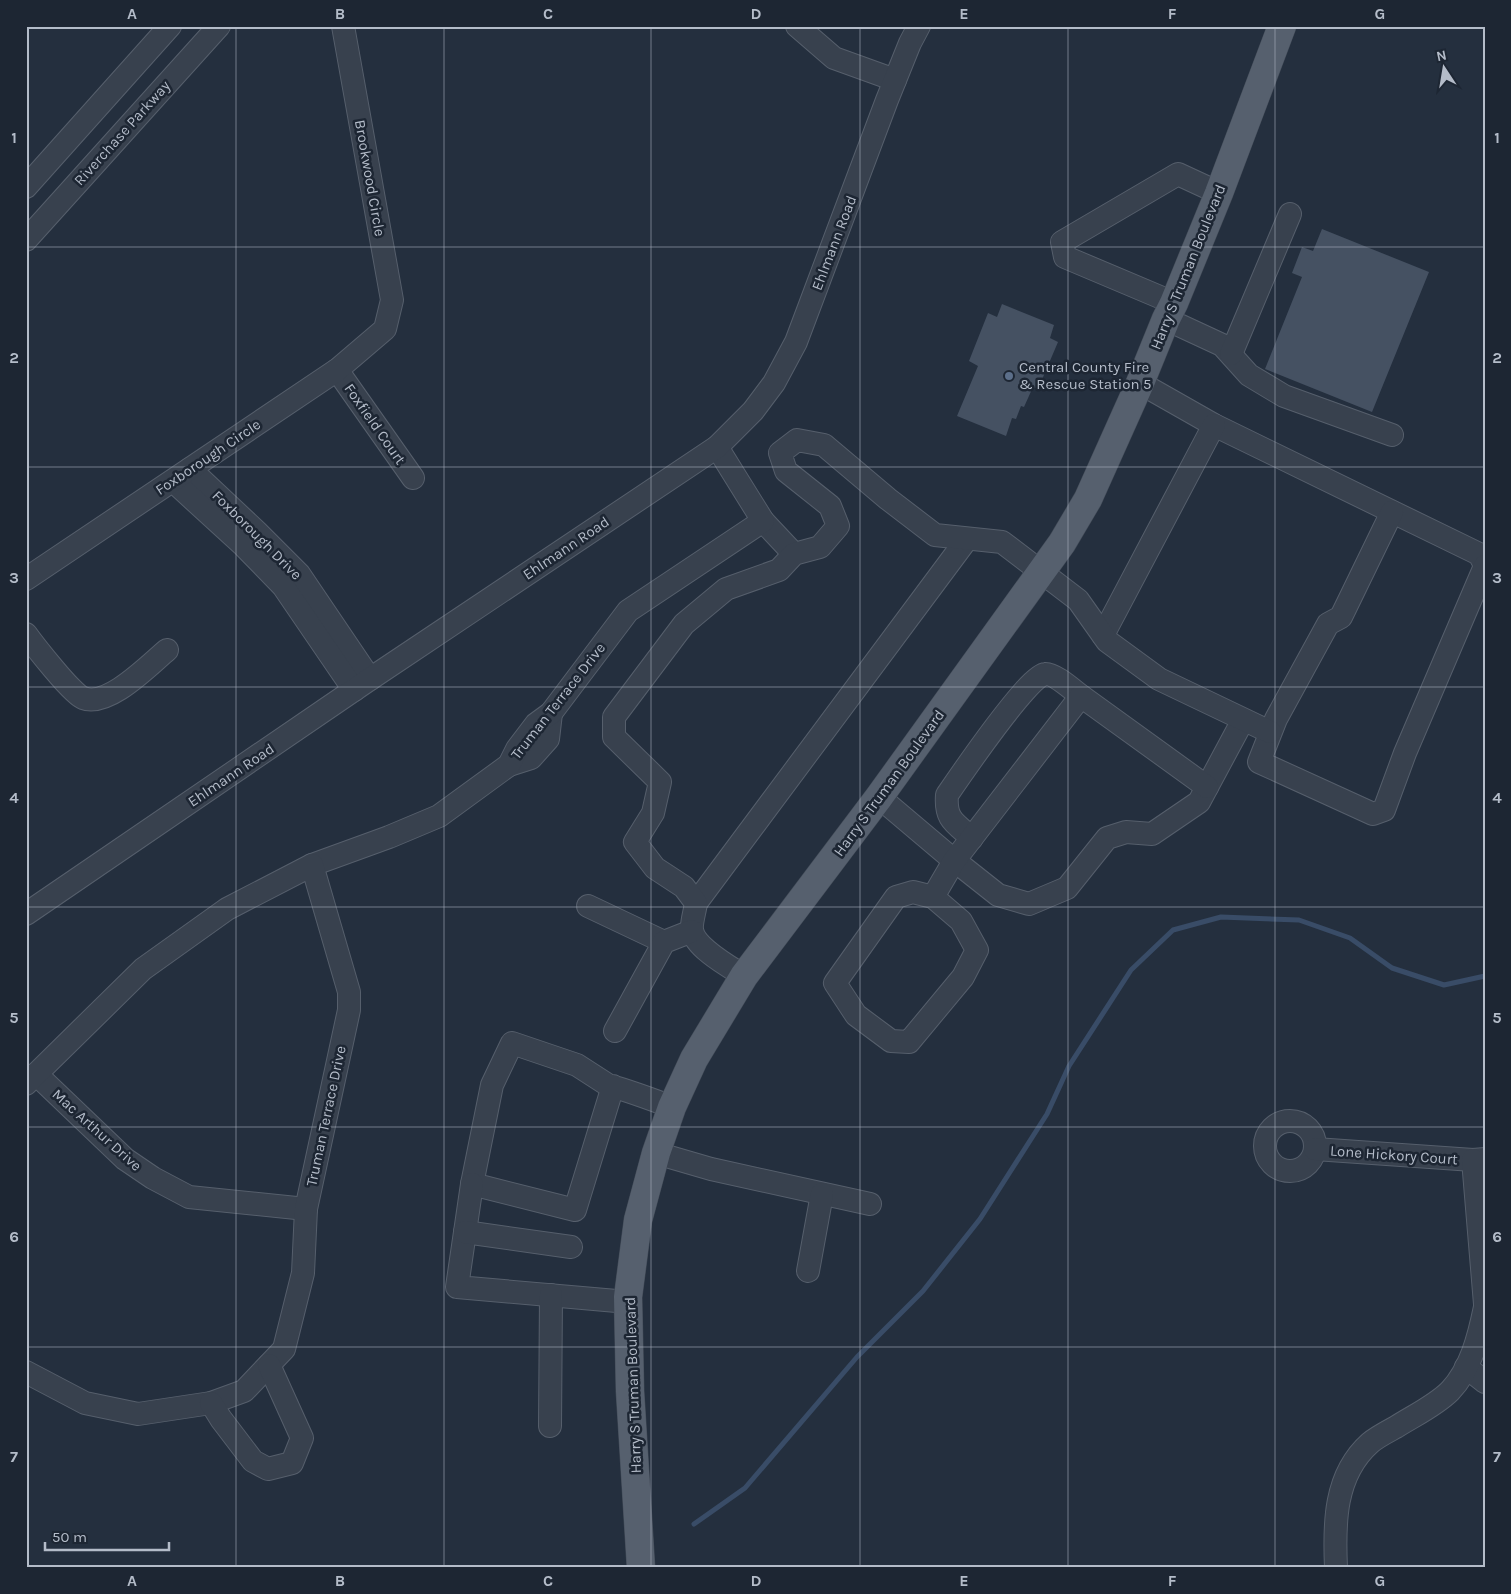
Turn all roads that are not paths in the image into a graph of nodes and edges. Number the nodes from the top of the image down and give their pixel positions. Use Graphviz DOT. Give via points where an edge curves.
graph roads {
  1 [pos="170,26"];
  2 [pos="218,26"];
  3 [pos="342,26"];
  4 [pos="796,26"];
  5 [pos="919,26"];
  6 [pos="1282,26"];
  7 [pos="895,80"];
  8 [pos="26,187"];
  9 [pos="1219,193"];
  10 [pos="1290,214"];
  11 [pos="26,240"];
  12 [pos="1170,311"];
  13 [pos="385,329"];
  14 [pos="1230,354"];
  15 [pos="337,370"];
  16 [pos="1140,383"];
  17 [pos="1214,425"];
  18 [pos="1392,435"];
  19 [pos="717,447"];
  20 [pos="182,475"];
  21 [pos="413,478"];
  22 [pos="1392,512"];
  23 [pos="763,521"];
  24 [pos="967,540"];
  25 [pos="794,554"];
  26 [pos="1485,566"];
  27 [pos="1040,573"];
  28 [pos="26,579"];
  29 [pos="26,634"];
  30 [pos="1103,635"];
  31 [pos="167,650"];
  32 [pos="362,684"];
  33 [pos="1080,696"];
  34 [pos="1243,720"];
  35 [pos="1270,732"];
  36 [pos="1207,787"];
  37 [pos="880,797"];
  38 [pos="972,838"];
  39 [pos="954,861"];
  40 [pos="312,865"];
  41 [pos="933,897"];
  42 [pos="696,903"];
  43 [pos="588,906"];
  44 [pos="26,914"];
  45 [pos="692,930"];
  46 [pos="664,942"];
  47 [pos="744,976"];
  48 [pos="615,1031"];
  49 [pos="31,1079"];
  50 [pos="613,1086"];
  51 [pos="672,1107"];
  52 [pos="1315,1149"];
  53 [pos="656,1153"];
  54 [pos="1479,1160"];
  55 [pos="472,1184"];
  56 [pos="822,1194"];
  57 [pos="870,1204"];
  58 [pos="306,1209"];
  59 [pos="465,1232"];
  60 [pos="571,1247"];
  61 [pos="808,1271"];
  62 [pos="551,1296"];
  63 [pos="628,1302"];
  64 [pos="1485,1306"];
  65 [pos="270,1365"];
  66 [pos="1466,1367"];
  67 [pos="26,1372"];
  68 [pos="1485,1382"];
  69 [pos="211,1403"];
  70 [pos="550,1426"];
  71 [pos="641,1568"];
  72 [pos="1336,1568"];
  1 -- 8 [label="street"];
  2 -- 11 [label="street, Riverchase Parkway"];
  3 -- 13 [label="street, Brookwood Circle" via="392,300"];
  4 -- 7 [label="street" via="834,58"];
  5 -- 7 [label="street, Ehlmann Road"];
  6 -- 9 [label="main road, Harry S Truman Boulevard"];
  7 -- 19 [label="street, Ehlmann Road" via="796,342 774,383 753,411"];
  9 -- 12 [label="main road, Harry S Truman Boulevard"];
  9 -- 12 [label="street" via="1178,174 1062,242 1065,256"];
  10 -- 14 [label="street"];
  12 -- 14 [label="street" via="1222,345"];
  12 -- 16 [label="main road, Harry S Truman Boulevard"];
  13 -- 15 [label="street, Foxborough Circle"];
  14 -- 18 [label="street" via="1249,375 1284,396"];
  15 -- 20 [label="street, Foxborough Circle"];
  15 -- 21 [label="street, Foxfield Court"];
  16 -- 17 [label="street"];
  16 -- 27 [label="main road, Harry S Truman Boulevard" via="1088,499"];
  17 -- 22 [label="street"];
  17 -- 30 [label="street"];
  19 -- 23 [label="street"];
  19 -- 32 [label="street, Ehlmann Road"];
  20 -- 28 [label="street, Foxborough Circle"];
  20 -- 32 [label="street, Foxborough Drive" via="283,586"];
  22 -- 26 [label="street" via="1479,554"];
  22 -- 35 [label="street" via="1341,618 1328,624"];
  23 -- 25 [label="street"];
  23 -- 40 [label="street, Truman Terrace Drive" via="628,611 551,713 536,724 509,765 439,816"];
  24 -- 25 [label="street" via="935,535 824,445 797,440 780,453 786,471 830,506 838,526 820,547"];
  24 -- 27 [label="street" via="1002,542"];
  24 -- 42 [label="street"];
  25 -- 42 [label="street" via="779,570 726,589 684,624 614,717 614,737 660,782 653,812 635,842 655,868 684,887"];
  26 -- 35 [label="street" via="1404,753 1384,810 1373,814 1258,762"];
  27 -- 30 [label="street" via="1078,600"];
  27 -- 37 [label="main road, Harry S Truman Boulevard"];
  29 -- 31 [label="street" via="60,676 82,698 92,700 104,698 122,687"];
  30 -- 34 [label="street" via="1159,679"];
  32 -- 44 [label="street, Ehlmann Road"];
  33 -- 36 [label="street"];
  33 -- 38 [label="street"];
  33 -- 38 [label="street" via="1050,674 1043,674 1016,700 947,795 946,809 952,820"];
  34 -- 35 [label="street"];
  34 -- 36 [label="street"];
  36 -- 39 [label="street" via="1199,802 1152,834 1126,832 1107,838 1067,888 1029,904 998,895"];
  37 -- 39 [label="street"];
  37 -- 47 [label="main road, Harry S Truman Boulevard"];
  38 -- 39 [label="street"];
  39 -- 41 [label="street"];
  40 -- 49 [label="street, Truman Terrace Drive" via="227,909 143,969"];
  40 -- 58 [label="street, Truman Terrace Drive" via="349,992 349,1010"];
  41 -- 41 [label="street" via="913,892 896,897 835,983 856,1015 891,1041 909,1042 964,977 977,950 962,922"];
  42 -- 45 [label="street"];
  43 -- 46 [label="street"];
  45 -- 46 [label="street"];
  45 -- 47 [label="street" via="712,956"];
  46 -- 48 [label="street"];
  47 -- 51 [label="main road, Harry S Truman Boulevard" via="694,1058"];
  49 -- 58 [label="street, Mac Arthur Drive" via="125,1159 189,1197"];
  50 -- 51 [label="street"];
  50 -- 55 [label="street" via="575,1210"];
  50 -- 55 [label="street" via="577,1065 512,1043 492,1085"];
  51 -- 53 [label="main road, Harry S Truman Boulevard"];
  52 -- 54 [label="street, Lone Hickory Court"];
  53 -- 56 [label="street"];
  53 -- 63 [label="main road, Harry S Truman Boulevard" via="638,1220"];
  54 -- 64 [label="street"];
  55 -- 59 [label="street"];
  56 -- 57 [label="street"];
  56 -- 61 [label="street"];
  58 -- 65 [label="street, Truman Terrace Drive" via="303,1273 284,1349"];
  59 -- 60 [label="street"];
  59 -- 62 [label="street" via="457,1287"];
  62 -- 63 [label="street"];
  62 -- 70 [label="street"];
  63 -- 71 [label="main road, Harry S Truman Boulevard"];
  64 -- 66 [label="street" via="1477,1342"];
  65 -- 69 [label="street, Truman Terrace Drive" via="244,1391"];
  65 -- 69 [label="street" via="302,1438 292,1463 268,1469 254,1461"];
  66 -- 68 [label="street"];
  66 -- 72 [label="street" via="1450,1391 1370,1443 1353,1464 1340,1493 1335,1521"];
  67 -- 69 [label="street, Truman Terrace Drive" via="85,1403 138,1414"];
}
